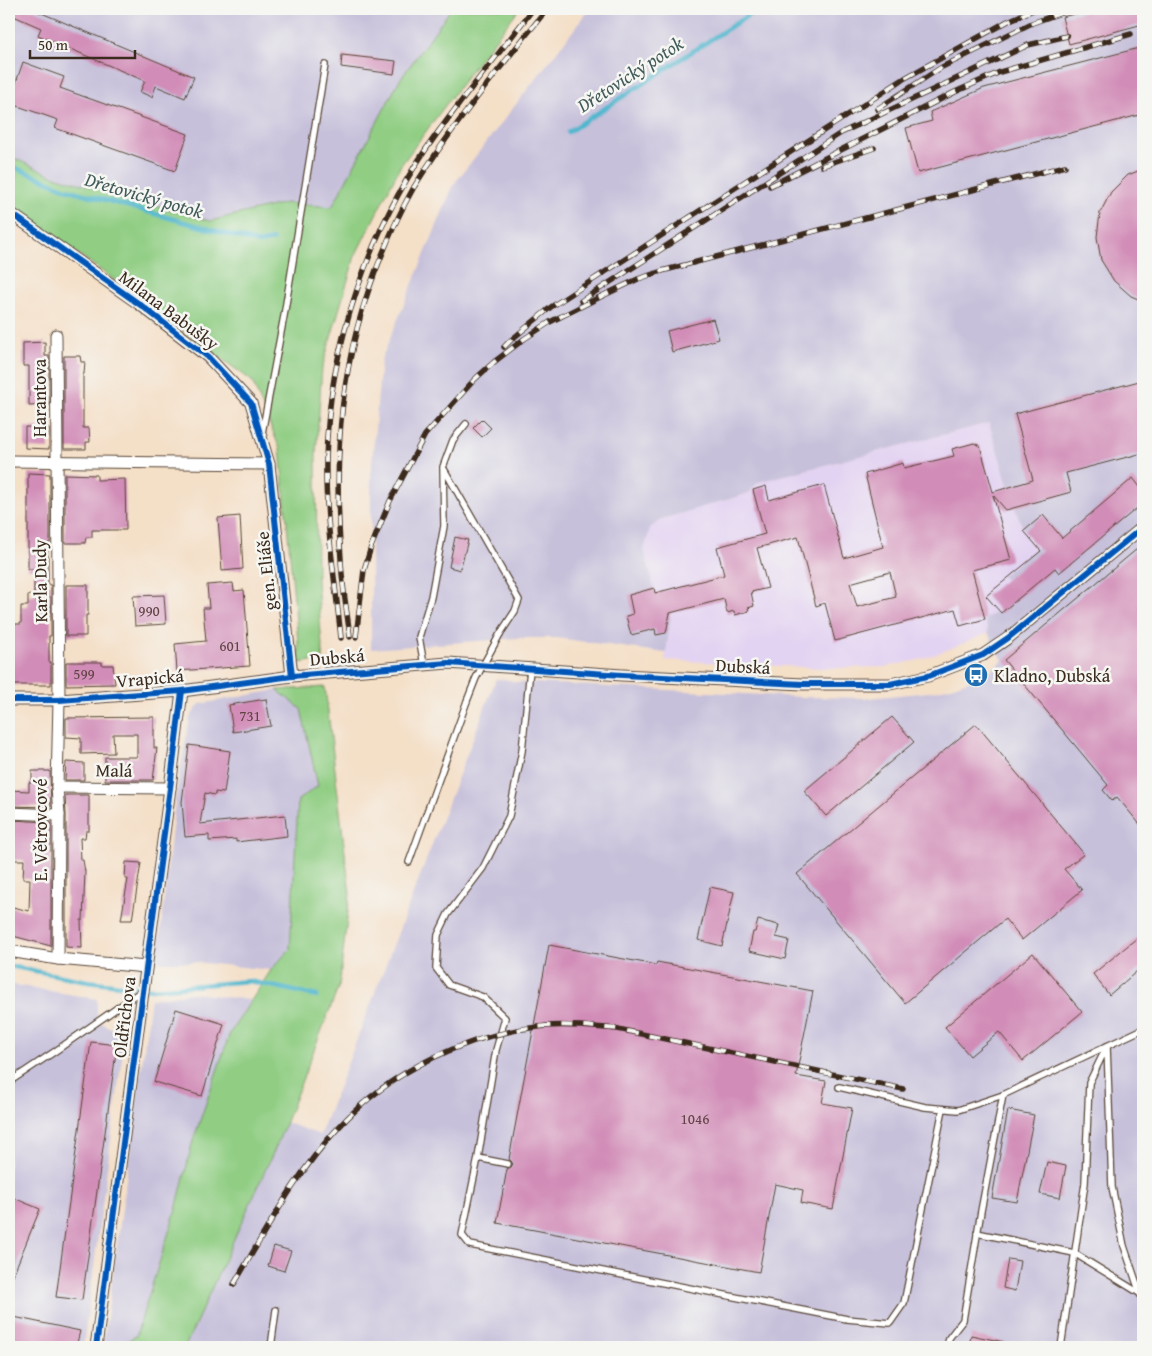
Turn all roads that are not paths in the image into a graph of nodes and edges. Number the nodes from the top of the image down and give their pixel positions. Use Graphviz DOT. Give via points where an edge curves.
graph roads {
  1 [pos="325,64"];
  2 [pos="9,212"];
  3 [pos="56,335"];
  4 [pos="466,424"];
  5 [pos="261,438"];
  6 [pos="9,461"];
  7 [pos="56,462"];
  8 [pos="269,464"];
  9 [pos="443,467"];
  10 [pos="1143,527"];
  11 [pos="424,665"];
  12 [pos="530,669"];
  13 [pos="292,676"];
  14 [pos="182,691"];
  15 [pos="9,700"];
  16 [pos="59,700"];
  17 [pos="57,787"];
  18 [pos="170,788"];
  19 [pos="9,813"];
  20 [pos="59,815"];
  21 [pos="409,862"];
  22 [pos="9,951"];
  23 [pos="58,959"];
  24 [pos="146,967"];
  25 [pos="143,990"];
  26 [pos="1143,1029"];
  27 [pos="1107,1046"];
  28 [pos="9,1082"];
  29 [pos="839,1086"];
  30 [pos="1003,1095"];
  31 [pos="942,1109"];
  32 [pos="478,1158"];
  33 [pos="508,1164"];
  34 [pos="977,1233"];
  35 [pos="1074,1253"];
  36 [pos="1141,1294"];
  37 [pos="1143,1302"];
  38 [pos="276,1310"];
  39 [pos="96,1347"];
  40 [pos="271,1347"];
  41 [pos="947,1347"];
  42 [pos="1061,1347"];
  1 -- 5 [label="lane"];
  2 -- 5 [label="street, Milana Babušky" via="208,357 251,403"];
  3 -- 7 [label="street, Harantova"];
  4 -- 9 [label="lane" via="453,440"];
  5 -- 8 [label="street, Milana Babušky"];
  6 -- 7 [label="street"];
  7 -- 8 [label="street"];
  7 -- 16 [label="street, Karla Dudy"];
  8 -- 13 [label="street, gen. Eliáše"];
  9 -- 11 [label="lane" via="444,526 431,597 419,637"];
  9 -- 21 [label="lane, bridge" via="519,600 476,678"];
  10 -- 12 [label="street, Dubská" via="983,655 911,680 890,684 803,684"];
  11 -- 12 [label="street, Dubská" via="448,663"];
  11 -- 13 [label="street, Dubská"];
  12 -- 32 [label="lane" via="522,750 509,816 483,868 448,914 438,935 436,968 449,985 483,997 505,1018 496,1050"];
  13 -- 14 [label="street, Vrapická"];
  14 -- 16 [label="street, Vrapická"];
  14 -- 18 [label="street, Oldřichova"];
  15 -- 16 [label="street, Vrapická"];
  16 -- 17 [label="street, E. Větrovcové"];
  17 -- 18 [label="street, Malá"];
  17 -- 20 [label="street, E. Větrovcové"];
  18 -- 24 [label="street, Oldřichova"];
  19 -- 20 [label="street"];
  20 -- 23 [label="street, E. Větrovcové"];
  22 -- 23 [label="street"];
  23 -- 24 [label="street"];
  24 -- 25 [label="street, Oldřichova"];
  25 -- 28 [label="lane"];
  25 -- 39 [label="street, Oldřichova"];
  26 -- 27 [label="lane"];
  27 -- 30 [label="lane"];
  27 -- 35 [label="lane" via="1089,1083 1084,1183"];
  27 -- 36 [label="lane" via="1112,1187 1124,1246"];
  29 -- 31 [label="lane"];
  30 -- 31 [label="lane" via="958,1110"];
  30 -- 34 [label="lane"];
  31 -- 32 [label="lane" via="904,1303 890,1323 847,1319 470,1245 462,1235"];
  32 -- 33 [label="lane"];
  34 -- 35 [label="lane"];
  34 -- 41 [label="lane" via="963,1320 949,1338"];
  35 -- 36 [label="lane"];
  35 -- 42 [label="lane"];
  36 -- 37 [label="lane"];
  38 -- 40 [label="lane"];
}
